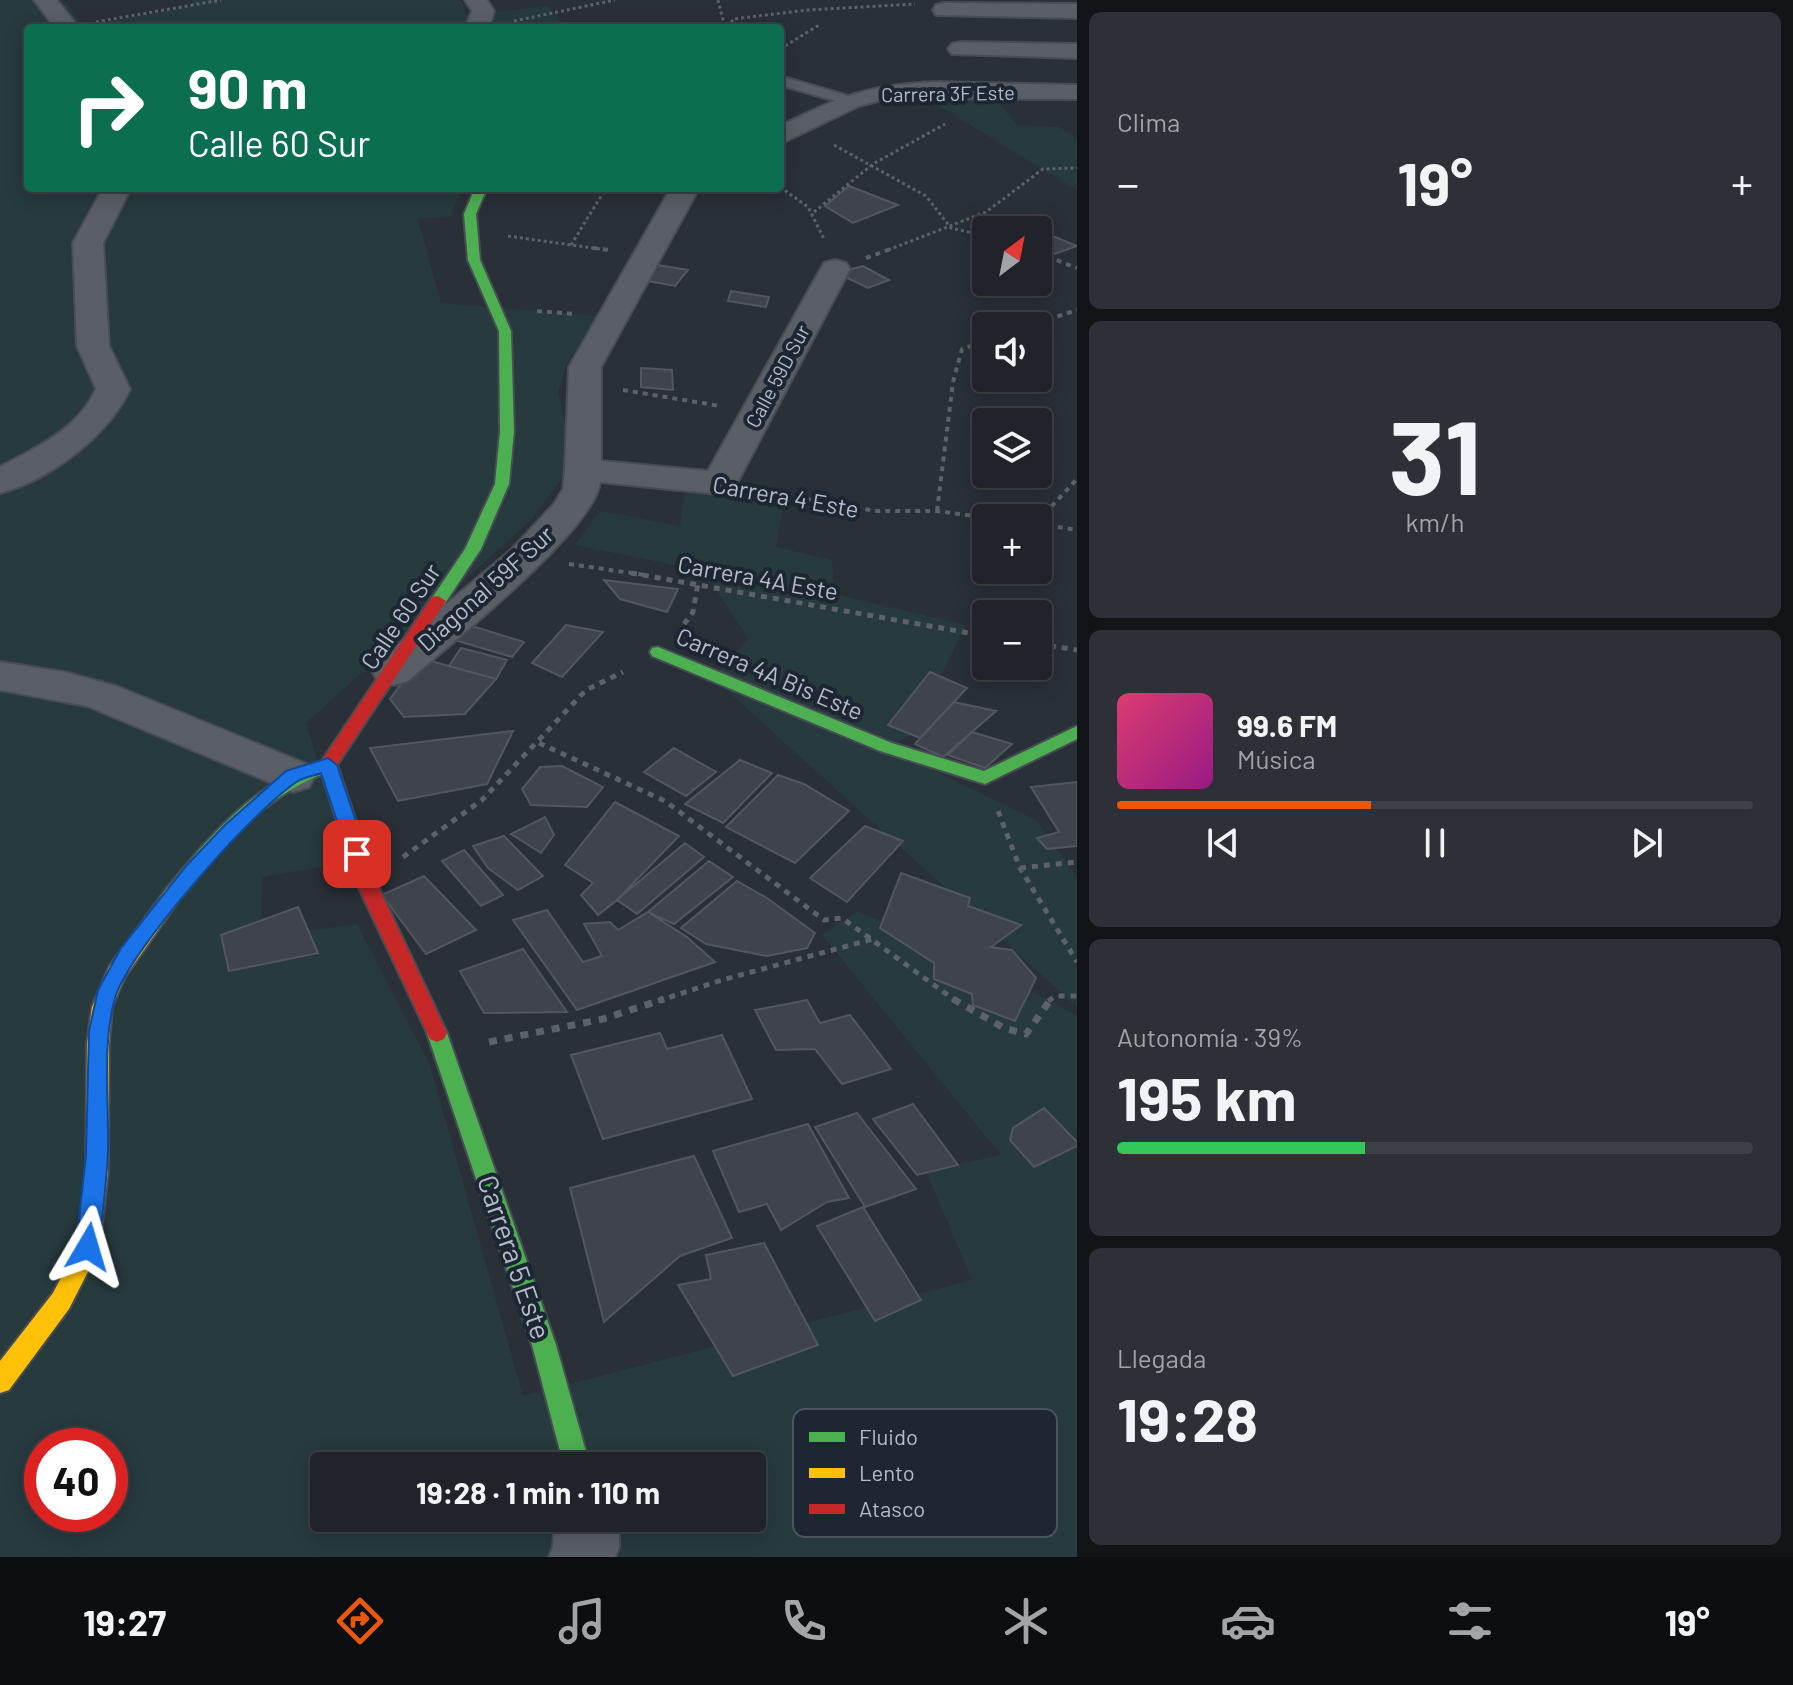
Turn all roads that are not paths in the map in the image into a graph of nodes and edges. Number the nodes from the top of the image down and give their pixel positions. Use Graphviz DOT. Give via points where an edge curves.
graph roads {
  1 [pos="45,0"];
  2 [pos="476,0"];
  3 [pos="942,5"];
  4 [pos="1077,11"];
  5 [pos="65,24"];
  6 [pos="478,24"];
  7 [pos="960,49"];
  8 [pos="1077,51"];
  9 [pos="784,81"];
  10 [pos="934,89"];
  11 [pos="1077,92"];
  12 [pos="850,101"];
  13 [pos="790,132"];
  14 [pos="115,192"];
  15 [pos="479,192"];
  16 [pos="683,192"];
  17 [pos="835,269"];
  18 [pos="583,470"];
  19 [pos="0,482"];
  20 [pos="719,483"];
  21 [pos="658,652"];
  22 [pos="391,672"];
  23 [pos="0,676"];
  24 [pos="1077,732"];
  25 [pos="310,770"];
  26 [pos="0,1381"];
  27 [pos="573,1452"];
  28 [pos="587,1532"];
  29 [pos="582,1557"];
  1 -- 5 [label="street"];
  2 -- 6 [label="street" via="483,11"];
  3 -- 4 [label="street"];
  3 -- 7 [label="street"];
  7 -- 8 [label="street"];
  7 -- 10 [label="street" via="966,74"];
  9 -- 12 [label="lane"];
  10 -- 11 [label="street, Carrera 3F Este"];
  10 -- 12 [label="street, Carrera 3F Este" via="889,91"];
  12 -- 13 [label="street, Carrera 3F Este"];
  14 -- 19 [label="street" via="88,243 93,346 113,389 107,406 79,435"];
  15 -- 22 [label="street, Calle 60 Sur" via="470,214 474,260 505,331 502,484 473,549"];
  16 -- 18 [label="street, Diagonal 59F Sur" via="585,367"];
  17 -- 20 [label="street, Calle 59D Sur"];
  18 -- 20 [label="street, Carrera 4 Este"];
  18 -- 22 [label="street, Diagonal 59F Sur" via="581,489 569,510 524,558"];
  21 -- 24 [label="street, Carrera 4A Bis Este" via="886,747 985,778"];
  22 -- 25 [label="street, Calle 60 Sur"];
  23 -- 25 [label="street" via="101,696"];
  25 -- 26 [label="street, Calle 60 Sur" via="242,820 194,871 138,941 105,996 88,1247 80,1270"];
  25 -- 27 [label="street, Carrera 5 Este" via="445,1051 544,1345"];
  28 -- 29 [label="street"];
}
